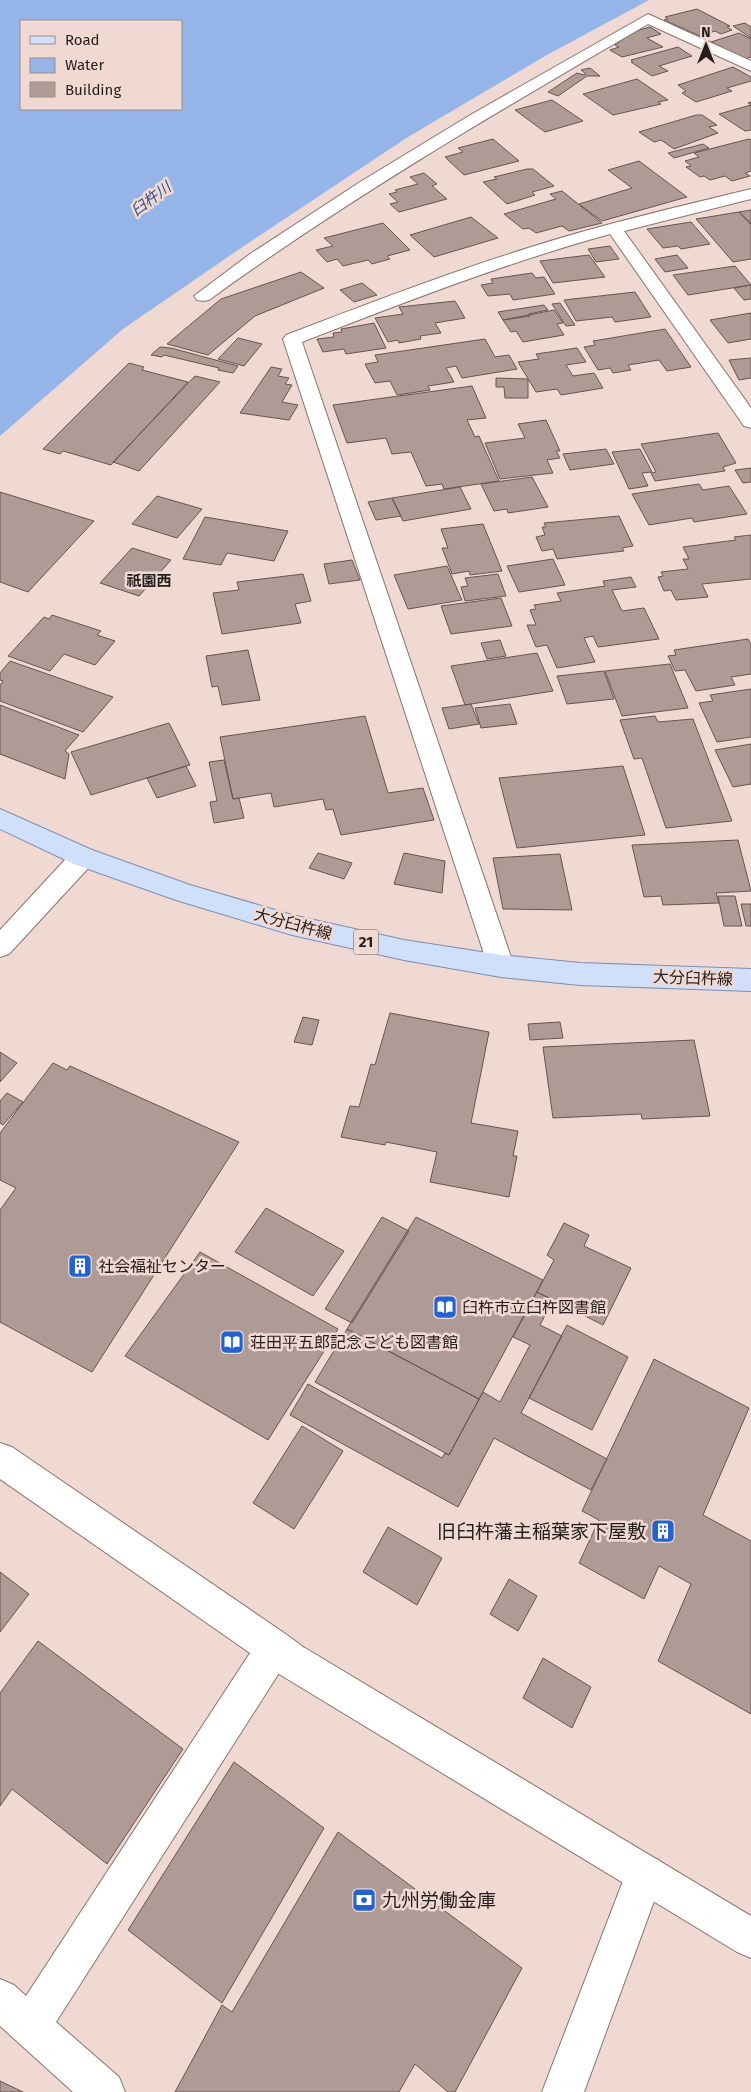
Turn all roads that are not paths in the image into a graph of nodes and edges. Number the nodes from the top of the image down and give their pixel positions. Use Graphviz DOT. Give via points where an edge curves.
graph roads {
  1 [pos="751,67"];
  2 [pos="751,194"];
  3 [pos="614,228"];
  4 [pos="203,296"];
  5 [pos="751,422"];
  6 [pos="0,818"];
  7 [pos="83,857"];
  8 [pos="0,947"];
  9 [pos="501,966"];
  10 [pos="751,980"];
  11 [pos="0,1459"];
  12 [pos="283,1655"];
  13 [pos="645,1874"];
  14 [pos="751,1938"];
  15 [pos="0,1999"];
  16 [pos="30,2026"];
  17 [pos="104,2092"];
  18 [pos="563,2092"];
  1 -- 4 [label="street" via="648,18 419,152 251,260"];
  2 -- 3 [label="street"];
  3 -- 5 [label="street"];
  3 -- 9 [label="street" via="537,251 292,339"];
  6 -- 7 [label="main road, 大分臼杵線 / 21"];
  7 -- 8 [label="street"];
  7 -- 9 [label="main road, 大分臼杵線 / 21" via="185,893 292,925 404,950"];
  9 -- 10 [label="main road, 大分臼杵線 / 21" via="580,974"];
  11 -- 12 [label="street"];
  12 -- 13 [label="street"];
  12 -- 16 [label="street"];
  13 -- 14 [label="street"];
  13 -- 18 [label="street"];
  15 -- 16 [label="street"];
  16 -- 17 [label="street"];
}
